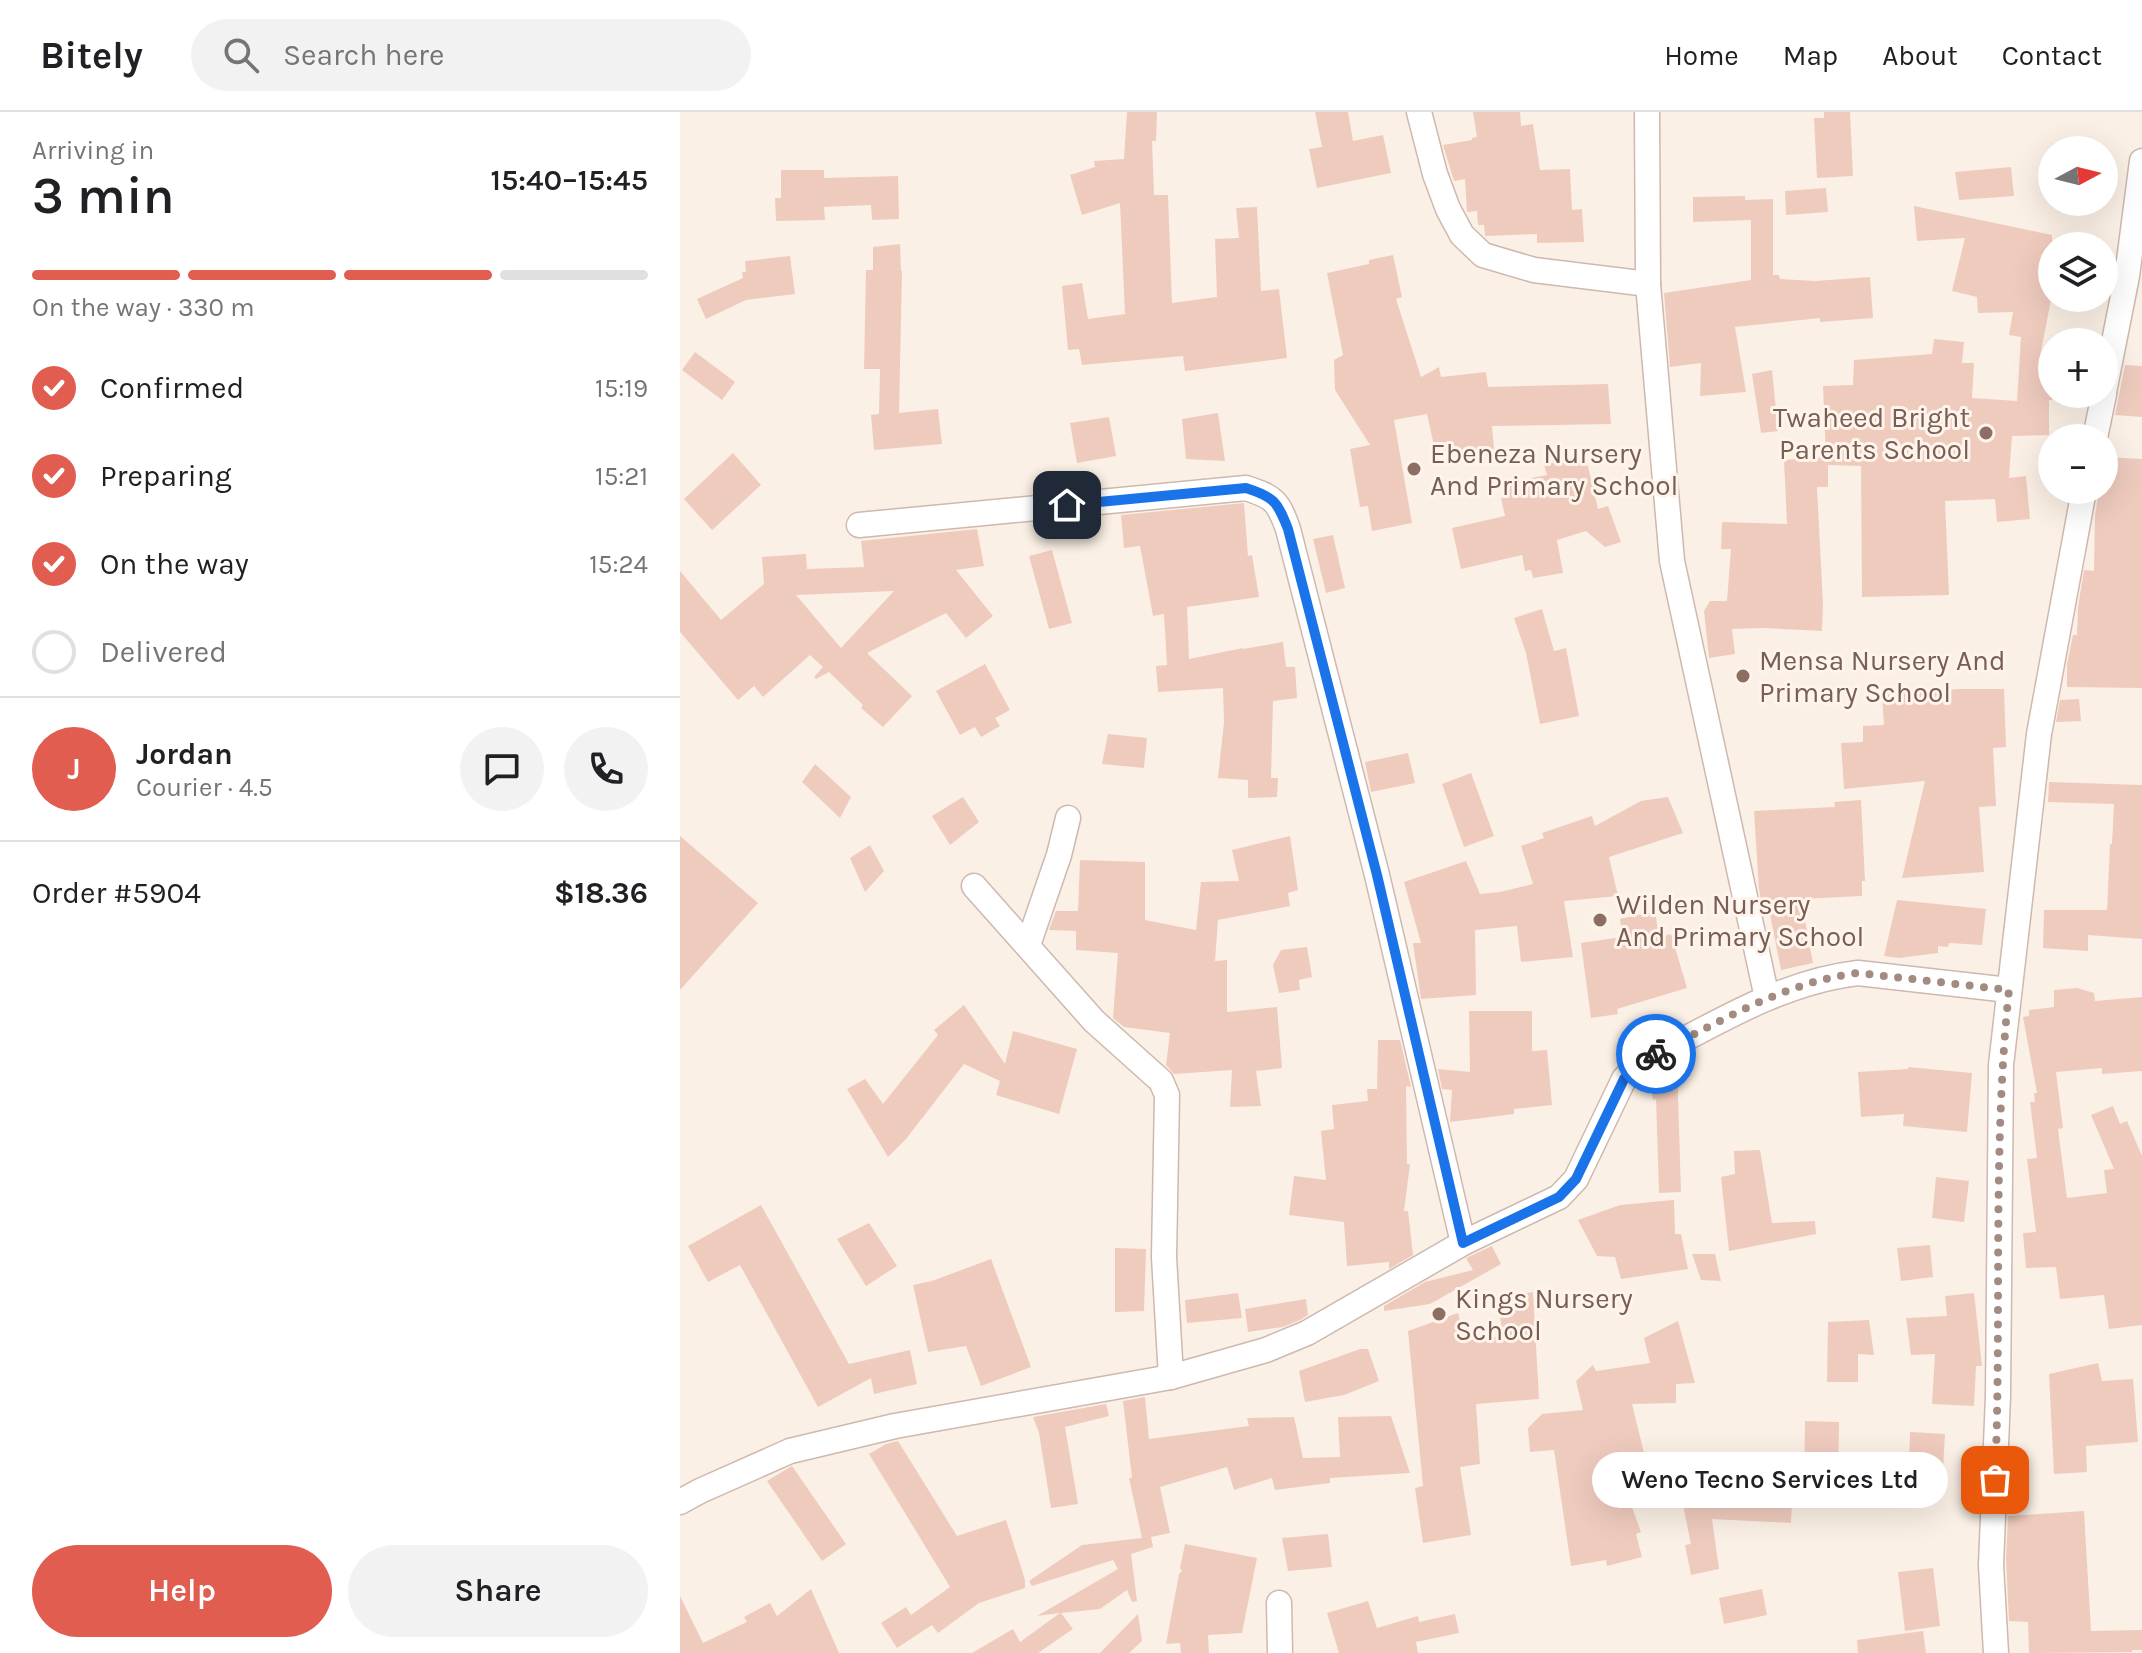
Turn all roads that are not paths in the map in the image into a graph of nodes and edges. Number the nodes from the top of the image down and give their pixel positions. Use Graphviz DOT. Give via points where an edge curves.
graph roads {
  1 [pos="1419,112"];
  2 [pos="1647,112"];
  3 [pos="2142,161"];
  4 [pos="1648,284"];
  5 [pos="2117,328"];
  6 [pos="2081,504"];
  7 [pos="859,525"];
  8 [pos="1068,818"];
  9 [pos="974,886"];
  10 [pos="1028,945"];
  11 [pos="2009,990"];
  12 [pos="1767,998"];
  13 [pos="1463,1243"];
  14 [pos="1171,1377"];
  15 [pos="680,1502"];
  16 [pos="1279,1603"];
  17 [pos="1280,1653"];
  18 [pos="1996,1653"];
  1 -- 4 [label="street" via="1448,209 1462,235 1483,255 1534,270"];
  2 -- 4 [label="street"];
  3 -- 5 [label="street"];
  4 -- 12 [label="street" via="1672,561"];
  6 -- 11 [label="street" via="2039,734"];
  7 -- 13 [label="street" via="1246,488 1269,496 1281,510 1377,875"];
  8 -- 10 [label="street"];
  9 -- 10 [label="street"];
  10 -- 14 [label="street" via="1094,1021 1161,1081 1167,1095 1164,1257"];
  11 -- 12 [label="street" via="1858,973"];
  11 -- 18 [label="street" via="2001,1065 1991,1565"];
  12 -- 13 [label="street" via="1638,1064 1624,1079 1576,1179 1559,1197"];
  13 -- 14 [label="street" via="1307,1333"];
  14 -- 15 [label="street" via="895,1426 790,1451"];
  16 -- 17 [label="street"];
}
